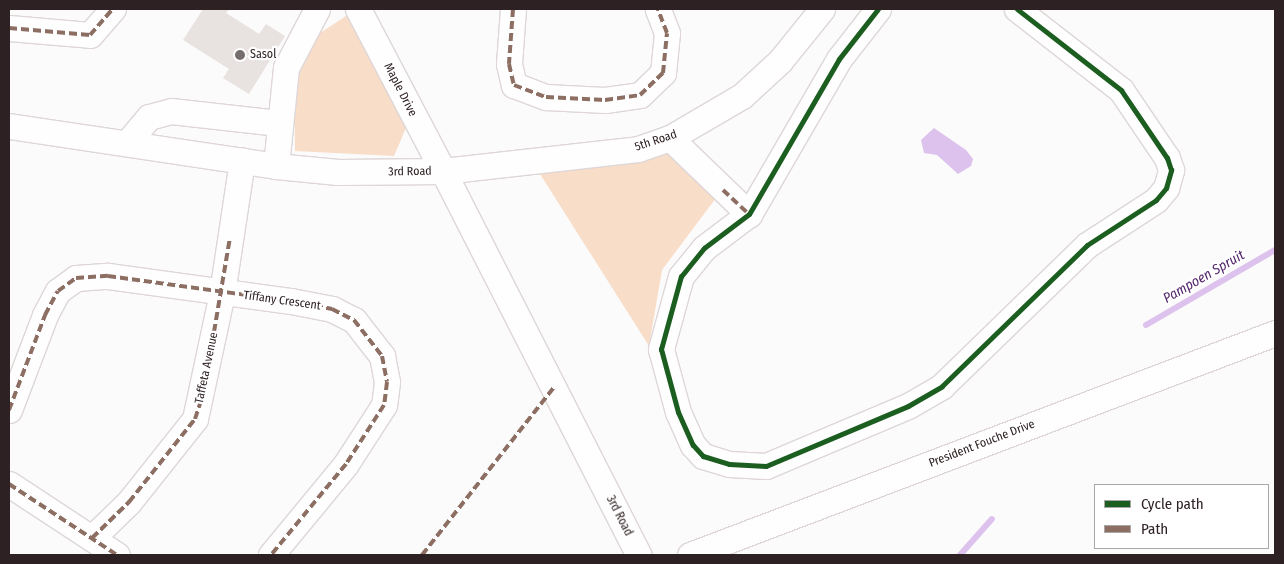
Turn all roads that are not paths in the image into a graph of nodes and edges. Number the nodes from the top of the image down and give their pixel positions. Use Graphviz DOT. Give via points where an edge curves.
graph roads {
  1 [pos="113,9"];
  2 [pos="317,9"];
  3 [pos="513,9"];
  4 [pos="658,9"];
  5 [pos="822,9"];
  6 [pos="878,9"];
  7 [pos="1017,9"];
  8 [pos="368,12"];
  9 [pos="9,28"];
  10 [pos="278,123"];
  11 [pos="9,126"];
  12 [pos="670,138"];
  13 [pos="127,143"];
  14 [pos="242,160"];
  15 [pos="276,166"];
  16 [pos="443,171"];
  17 [pos="749,214"];
  18 [pos="222,293"];
  19 [pos="1275,333"];
  20 [pos="9,410"];
  21 [pos="9,484"];
  22 [pos="92,538"];
  23 [pos="117,555"];
  24 [pos="271,555"];
  25 [pos="639,555"];
  26 [pos="690,555"];
  1 -- 9 [label="street" via="90,35"];
  2 -- 10 [label="street" via="286,68"];
  3 -- 4 [label="street" via="509,64 514,85 546,97 604,100 640,95 663,73 667,33"];
  5 -- 12 [label="street, 5th Road" via="780,61 742,96"];
  6 -- 17 [label="street" via="840,59"];
  7 -- 17 [label="street" via="1121,90 1166,158 1171,178 1156,200 1087,245 942,386 874,424 772,464 729,464 703,456 693,445 666,376 661,349 664,330 681,276 692,259"];
  8 -- 16 [label="street, Maple Drive"];
  10 -- 13 [label="street" via="171,111 149,117"];
  10 -- 15 [label="street"];
  11 -- 13 [label="street, 3rd Road"];
  12 -- 16 [label="street, 5th Road" via="638,149"];
  12 -- 17 [label="street"];
  13 -- 14 [label="street, 3rd Road"];
  14 -- 15 [label="street, 3rd Road"];
  14 -- 18 [label="street, Taffeta Avenue"];
  15 -- 16 [label="street, 3rd Road" via="338,172"];
  16 -- 25 [label="street, 3rd Road"];
  18 -- 20 [label="street, Tiffany Crescent" via="108,276 76,278 58,291 45,315"];
  18 -- 22 [label="street, Taffeta Avenue" via="195,419 129,502"];
  18 -- 24 [label="street, Tiffany Crescent" via="299,302 332,309 354,320 382,356 387,382 375,424"];
  19 -- 26 [label="street, President Fouche Drive"];
  21 -- 22 [label="street" via="15,493"];
  22 -- 23 [label="street"];
}
